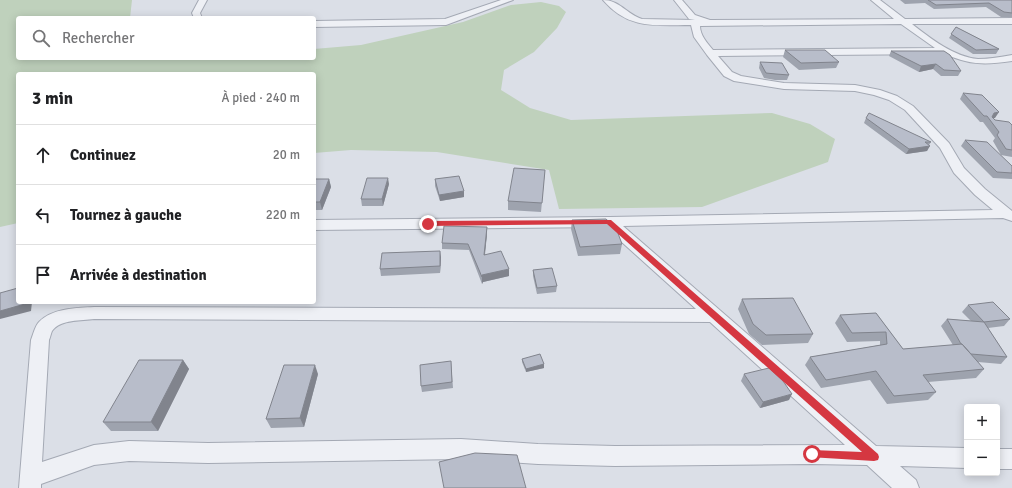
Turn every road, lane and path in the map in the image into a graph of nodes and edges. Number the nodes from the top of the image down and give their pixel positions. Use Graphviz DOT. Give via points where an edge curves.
graph roads {
  1 [pos="203,0"];
  2 [pos="508,0"];
  3 [pos="607,0"];
  4 [pos="678,0"];
  5 [pos="874,0"];
  6 [pos="197,16"];
  7 [pos="1012,20"];
  8 [pos="902,21"];
  9 [pos="696,23"];
  10 [pos="715,23"];
  11 [pos="316,24"];
  12 [pos="946,51"];
  13 [pos="710,53"];
  14 [pos="1012,58"];
  15 [pos="1009,216"];
  16 [pos="609,222"];
  17 [pos="316,225"];
  18 [pos="716,316"];
  19 [pos="874,457"];
  20 [pos="964,458"];
  21 [pos="1000,459"];
  22 [pos="1012,459"];
  23 [pos="30,483"];
  24 [pos="908,488"];
  1 -- 6 [label="street" via="196,13"];
  2 -- 11 [label="street" via="446,22"];
  3 -- 9 [label="street" via="632,19 641,22"];
  4 -- 10 [label="street" via="692,17"];
  5 -- 8 [label="street"];
  7 -- 8 [label="street"];
  8 -- 10 [label="street"];
  8 -- 12 [label="street"];
  9 -- 10 [label="street"];
  9 -- 13 [label="street" via="698,37"];
  12 -- 13 [label="street"];
  12 -- 14 [label="street" via="973,61"];
  13 -- 15 [label="street" via="728,74 738,79 784,86 854,88 893,98 909,108 945,146 959,170"];
  15 -- 16 [label="street" via="906,215"];
  16 -- 17 [label="street"];
  16 -- 18 [label="street"];
  18 -- 19 [label="street"];
  18 -- 23 [label="street" via="275,315 166,312 94,313 57,318 44,328 40,340"];
  19 -- 20 [label="street"];
  19 -- 23 [label="street" via="812,454 607,456 461,449 208,453 129,451 94,455 57,467"];
  19 -- 24 [label="street"];
  21 -- 22 [label="street"];
}
